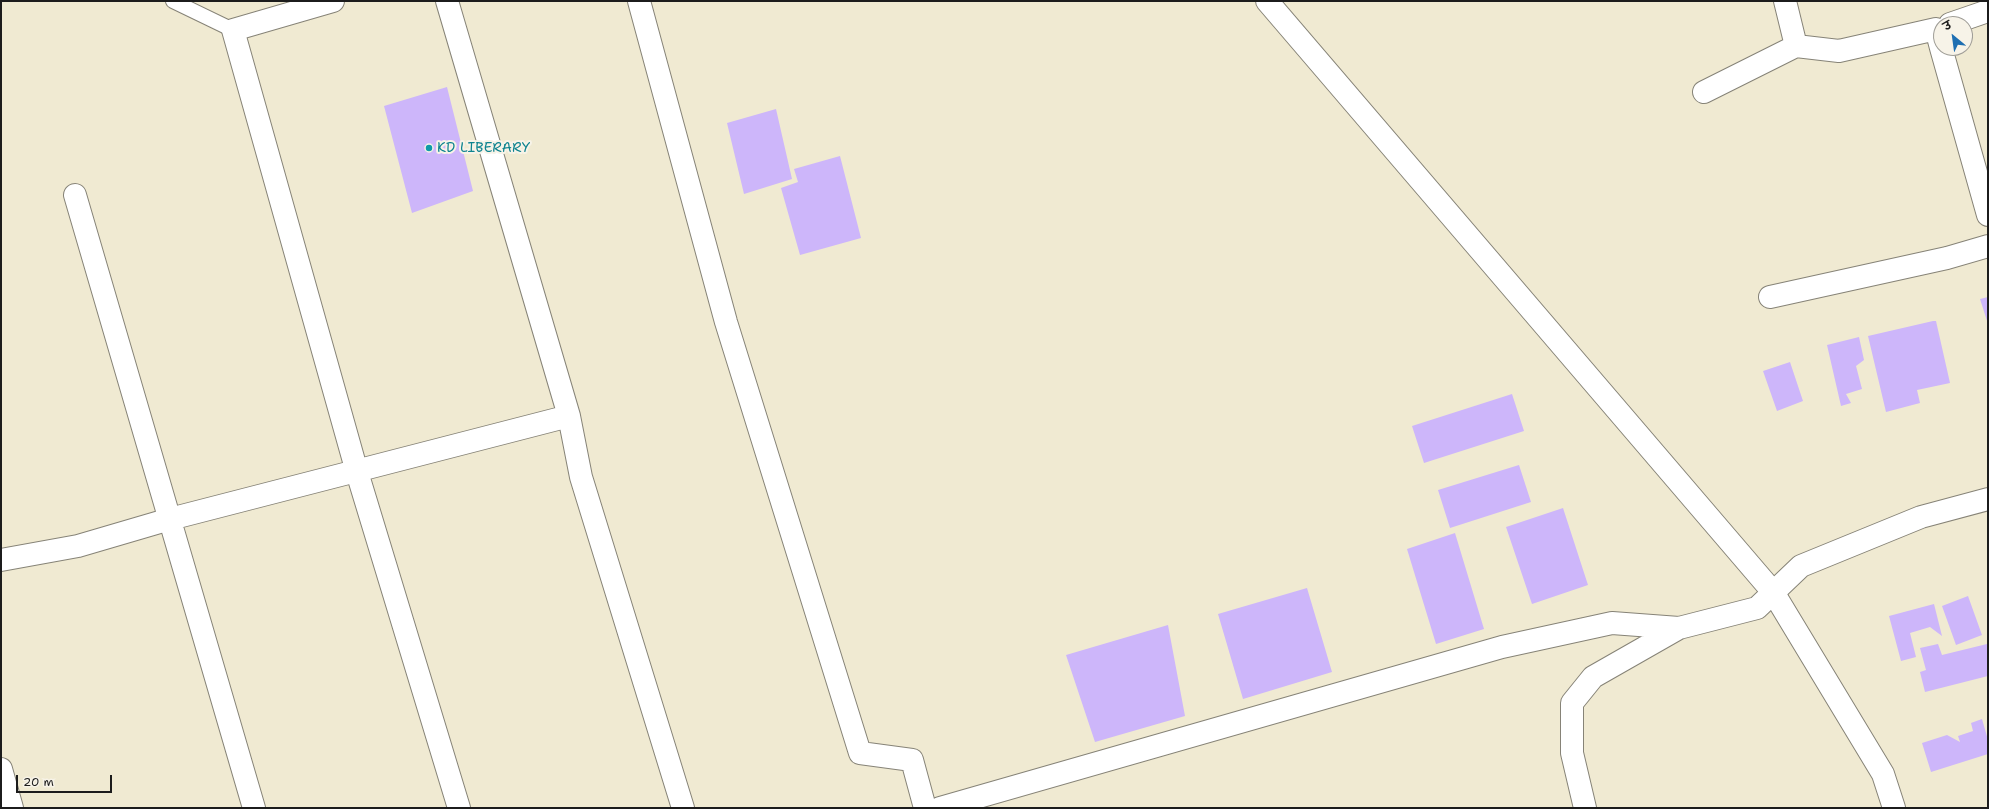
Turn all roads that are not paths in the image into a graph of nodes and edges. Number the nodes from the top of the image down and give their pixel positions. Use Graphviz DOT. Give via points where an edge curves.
graph roads {
  1 [pos="173,1"];
  2 [pos="333,1"];
  3 [pos="447,1"];
  4 [pos="639,1"];
  5 [pos="1267,1"];
  6 [pos="1785,1"];
  7 [pos="1988,11"];
  8 [pos="1973,19"];
  9 [pos="233,30"];
  10 [pos="1933,36"];
  11 [pos="1796,46"];
  12 [pos="1947,56"];
  13 [pos="1704,92"];
  14 [pos="75,195"];
  15 [pos="1988,215"];
  16 [pos="1988,246"];
  17 [pos="1770,297"];
  18 [pos="569,416"];
  19 [pos="357,472"];
  20 [pos="1988,500"];
  21 [pos="170,519"];
  22 [pos="1,560"];
  23 [pos="1773,592"];
  24 [pos="1679,628"];
  25 [pos="1,769"];
  26 [pos="12,808"];
  27 [pos="254,808"];
  28 [pos="459,808"];
  29 [pos="683,808"];
  30 [pos="925,808"];
  31 [pos="940,808"];
  32 [pos="1585,808"];
  33 [pos="1894,808"];
  1 -- 9 [label="lane"];
  2 -- 9 [label="street"];
  3 -- 18 [label="street"];
  4 -- 30 [label="street" via="726,322 860,753 912,760"];
  5 -- 23 [label="street"];
  6 -- 11 [label="street"];
  7 -- 8 [label="street"];
  9 -- 19 [label="street"];
  10 -- 11 [label="street" via="1839,51"];
  11 -- 13 [label="street"];
  12 -- 15 [label="street"];
  14 -- 21 [label="street"];
  16 -- 17 [label="street" via="1947,258"];
  18 -- 19 [label="street"];
  18 -- 29 [label="street" via="581,477"];
  19 -- 21 [label="street"];
  19 -- 28 [label="street"];
  20 -- 23 [label="street" via="1921,517 1801,566"];
  21 -- 22 [label="street" via="78,546"];
  21 -- 27 [label="street"];
  23 -- 24 [label="street" via="1756,608"];
  23 -- 33 [label="street" via="1883,774"];
  24 -- 31 [label="street" via="1612,623 1502,647"];
  24 -- 32 [label="street" via="1593,677 1572,703 1572,753"];
  25 -- 26 [label="street"];
}
